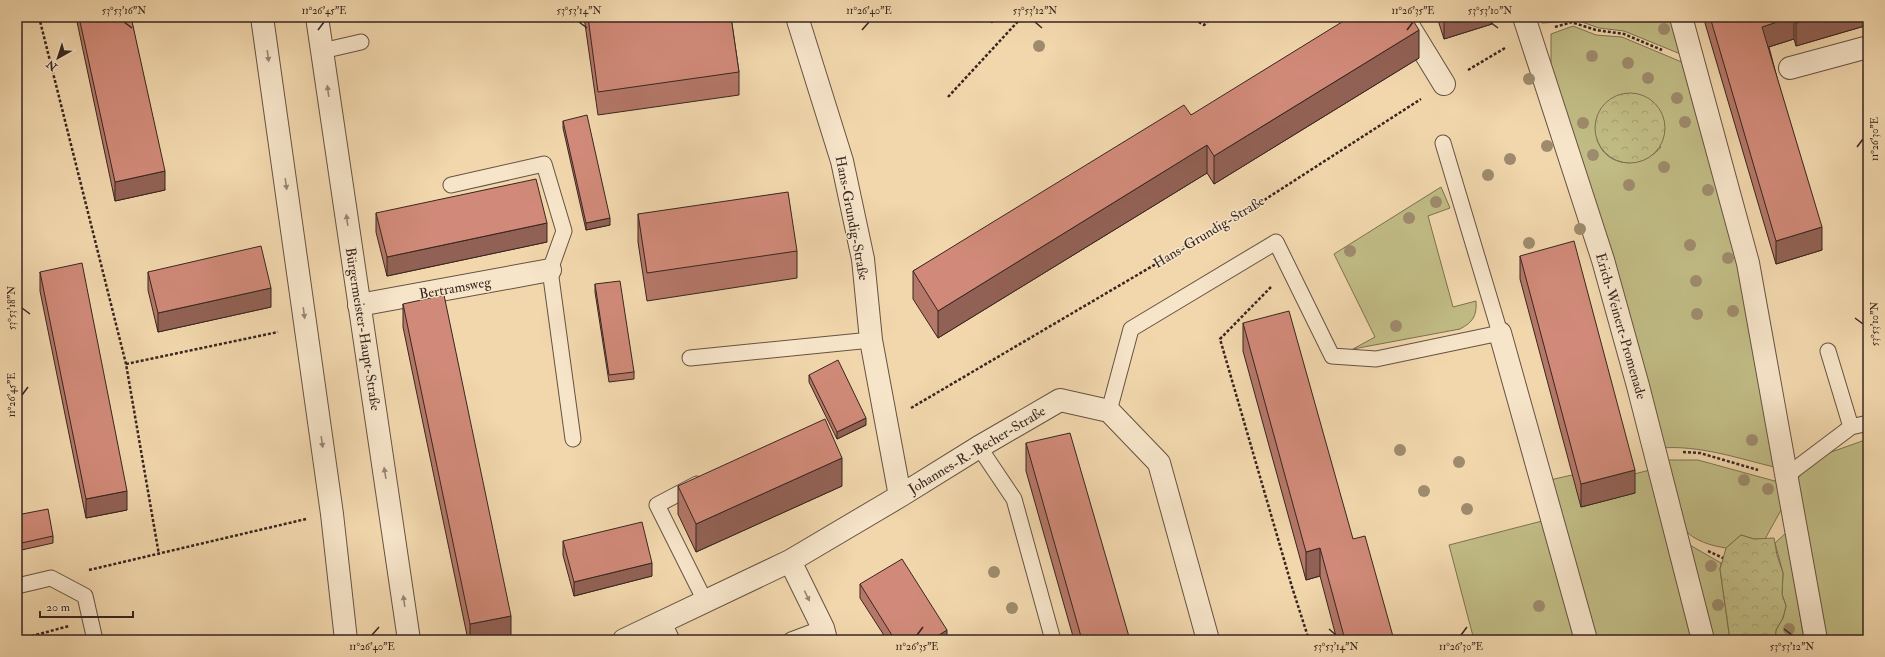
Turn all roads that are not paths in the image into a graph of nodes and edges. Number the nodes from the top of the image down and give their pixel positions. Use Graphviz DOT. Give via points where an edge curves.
graph roads {
  1 [pos="262,17"];
  2 [pos="317,17"];
  3 [pos="797,17"];
  4 [pos="1403,17"];
  5 [pos="1681,17"];
  6 [pos="1526,26"];
  7 [pos="361,42"];
  8 [pos="1868,47"];
  9 [pos="322,51"];
  10 [pos="1790,68"];
  11 [pos="1444,84"];
  12 [pos="1443,143"];
  13 [pos="451,185"];
  14 [pos="550,270"];
  15 [pos="359,305"];
  16 [pos="1500,332"];
  17 [pos="871,340"];
  18 [pos="1828,351"];
  19 [pos="690,358"];
  20 [pos="1109,411"];
  21 [pos="1868,423"];
  22 [pos="1851,428"];
  23 [pos="573,439"];
  24 [pos="979,447"];
  25 [pos="1786,476"];
  26 [pos="710,477"];
  27 [pos="900,496"];
  28 [pos="790,561"];
  29 [pos="17,586"];
  30 [pos="705,601"];
  31 [pos="668,630"];
  32 [pos="824,634"];
  33 [pos="95,640"];
  34 [pos="346,640"];
  35 [pos="409,640"];
  36 [pos="624,640"];
  37 [pos="791,640"];
  38 [pos="1053,640"];
  39 [pos="1208,640"];
  40 [pos="1586,640"];
  41 [pos="1703,640"];
  42 [pos="1816,640"];
  1 -- 34 [label="street, one-way" via="332,514"];
  2 -- 9 [label="street, Bürgermeister-Haupt-Straße"];
  3 -- 17 [label="street, Hans-Grundig-Straße" via="842,161 863,259"];
  4 -- 11 [label="street"];
  5 -- 25 [label="street" via="1748,263"];
  6 -- 41 [label="street, Erich-Weinert-Promenade" via="1603,260"];
  7 -- 9 [label="lane"];
  8 -- 10 [label="street"];
  15 -- 9 [label="street, Bürgermeister-Haupt-Straße, one-way"];
  12 -- 16 [label="lane"];
  13 -- 14 [label="lane" via="544,164 564,231"];
  14 -- 15 [label="street, Bertramsweg"];
  14 -- 23 [label="lane"];
  35 -- 15 [label="street, Bürgermeister-Haupt-Straße, one-way"];
  16 -- 20 [label="lane" via="1376,359 1332,356 1276,242 1132,329"];
  16 -- 40 [label="street"];
  17 -- 19 [label="lane"];
  17 -- 27 [label="street, Hans-Grundig-Straße"];
  18 -- 22 [label="lane"];
  20 -- 24 [label="street, Johannes-R.-Becher-Straße" via="1060,400"];
  20 -- 39 [label="street" via="1159,463"];
  21 -- 22 [label="lane"];
  22 -- 25 [label="lane"];
  24 -- 27 [label="street, Johannes-R.-Becher-Straße"];
  24 -- 38 [label="lane" via="1014,499"];
  25 -- 42 [label="street"];
  26 -- 30 [label="lane" via="657,505"];
  27 -- 28 [label="street, Johannes-R.-Becher-Straße"];
  28 -- 30 [label="street, Johannes-R.-Becher-Straße"];
  28 -- 32 [label="street, one-way"];
  29 -- 33 [label="lane" via="51,578 85,596"];
  30 -- 31 [label="street, Johannes-R.-Becher-Straße"];
  31 -- 36 [label="street, Johannes-R.-Becher-Straße"];
  32 -- 37 [label="lane"];
}
